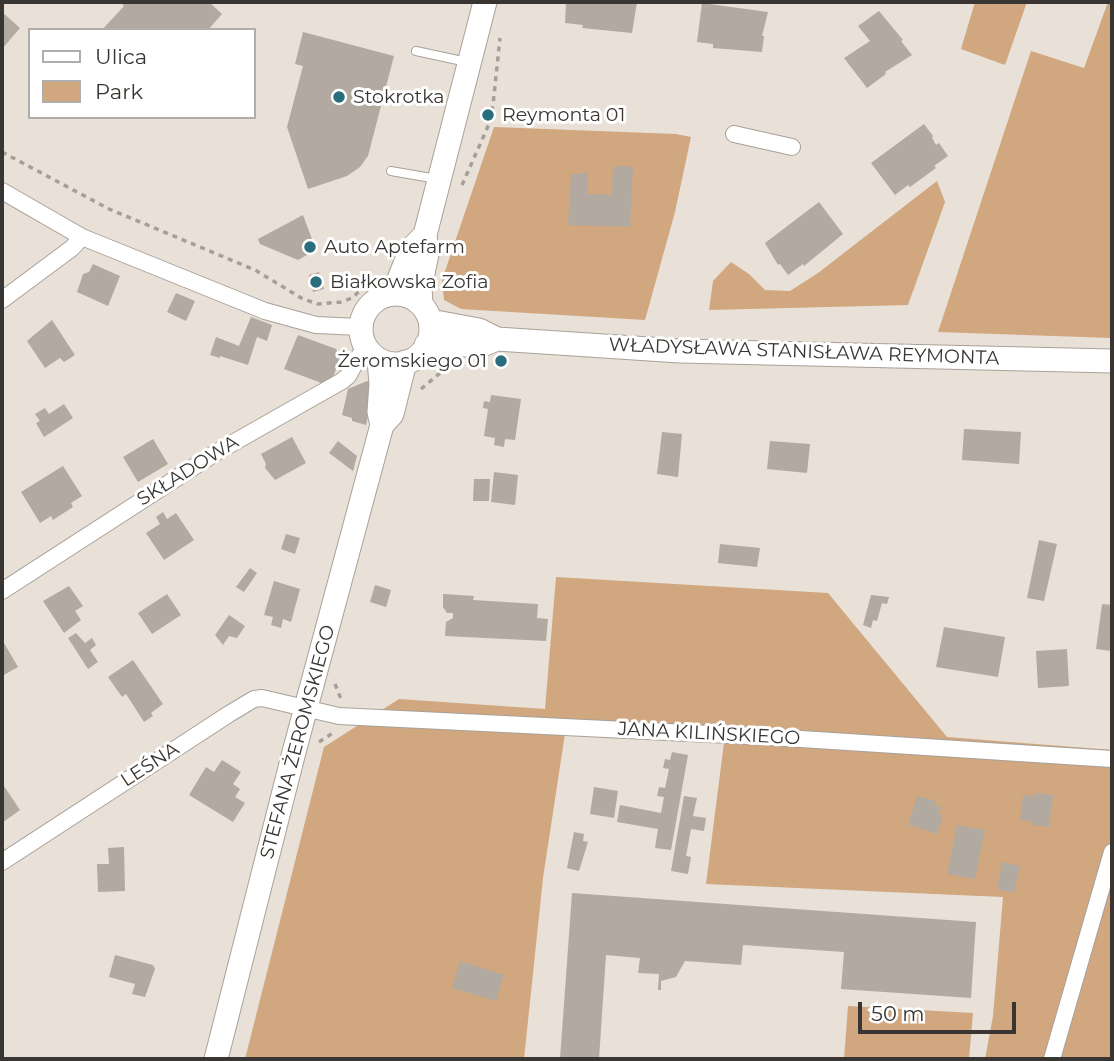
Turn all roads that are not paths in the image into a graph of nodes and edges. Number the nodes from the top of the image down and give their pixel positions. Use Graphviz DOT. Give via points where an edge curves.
graph roads {
  1 [pos="485,2"];
  2 [pos="416,51"];
  3 [pos="470,62"];
  4 [pos="734,134"];
  5 [pos="792,147"];
  6 [pos="391,171"];
  7 [pos="451,183"];
  8 [pos="2,191"];
  9 [pos="425,234"];
  10 [pos="82,237"];
  11 [pos="387,286"];
  12 [pos="2,300"];
  13 [pos="425,312"];
  14 [pos="497,339"];
  15 [pos="368,344"];
  16 [pos="426,345"];
  17 [pos="1112,361"];
  18 [pos="405,362"];
  19 [pos="382,425"];
  20 [pos="2,591"];
  21 [pos="306,708"];
  22 [pos="1112,759"];
  23 [pos="1112,852"];
  24 [pos="2,862"];
  25 [pos="216,1059"];
  26 [pos="1052,1059"];
  1 -- 3 [label="main road"];
  2 -- 3 [label="lane"];
  3 -- 7 [label="main road"];
  4 -- 5 [label="street"];
  6 -- 7 [label="lane"];
  7 -- 9 [label="main road"];
  8 -- 10 [label="street"];
  9 -- 11 [label="main road"];
  9 -- 13 [label="main road" via="421,288"];
  10 -- 12 [label="street"];
  10 -- 15 [label="street" via="265,311"];
  11 -- 13 [label="main road" via="412,298"];
  11 -- 15 [label="main road" via="383,296 367,308"];
  13 -- 14 [label="main road, WŁADYSŁAWA STANISŁAWA REYMONTA"];
  13 -- 16 [label="main road" via="431,331"];
  14 -- 16 [label="main road, WŁADYSŁAWA STANISŁAWA REYMONTA" via="482,345"];
  14 -- 17 [label="main road, WŁADYSŁAWA STANISŁAWA REYMONTA" via="680,351"];
  15 -- 18 [label="main road" via="398,364"];
  15 -- 19 [label="main road, STEFANA ŻEROMSKIEGO" via="381,384"];
  15 -- 20 [label="street, SKŁADOWA" via="342,381 216,452"];
  16 -- 18 [label="main road" via="417,357"];
  18 -- 19 [label="main road, STEFANA ŻEROMSKIEGO" via="392,414"];
  19 -- 21 [label="main road, STEFANA ŻEROMSKIEGO"];
  21 -- 22 [label="street, JANA KILIŃSKIEGO" via="339,716"];
  21 -- 24 [label="street, LEŚNA" via="254,699"];
  21 -- 25 [label="main road, STEFANA ŻEROMSKIEGO"];
  23 -- 26 [label="street"];
}
